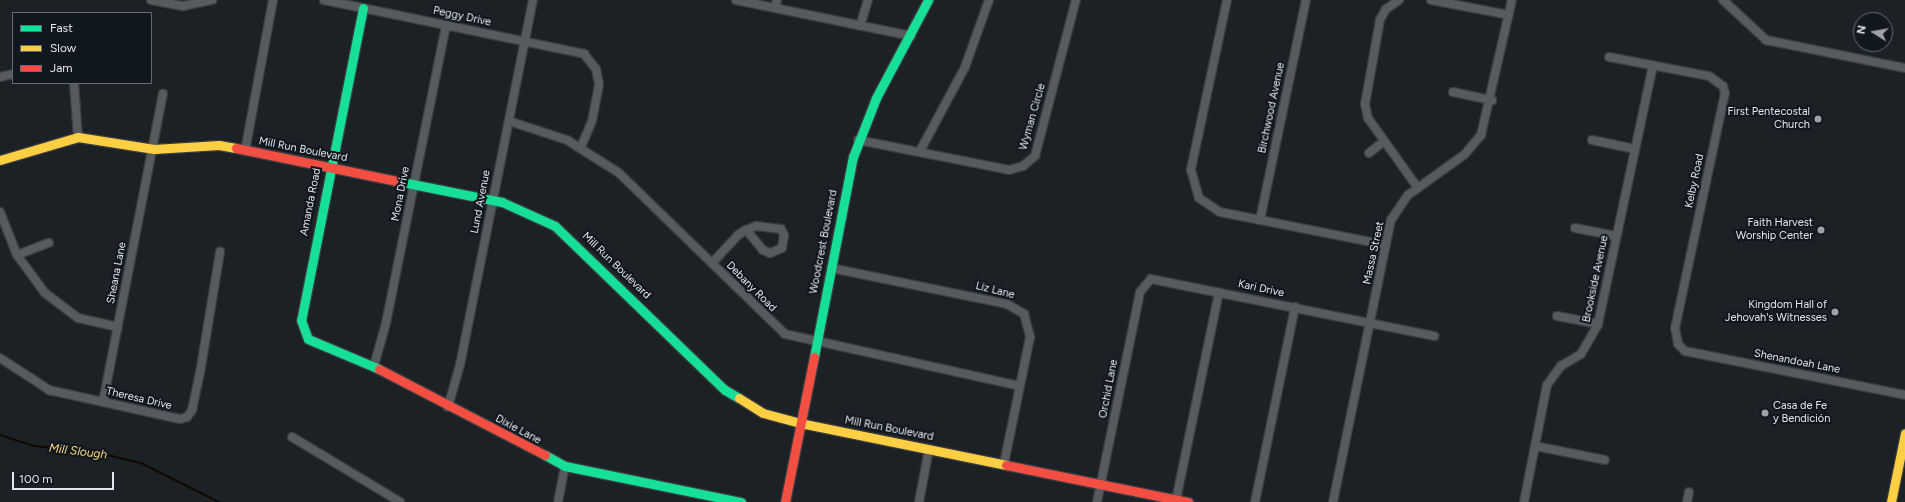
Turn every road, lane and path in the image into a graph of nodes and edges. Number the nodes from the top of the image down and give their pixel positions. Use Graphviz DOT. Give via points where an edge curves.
graph roads {
  1 [pos="151,0"];
  2 [pos="212,0"];
  3 [pos="273,0"];
  4 [pos="324,0"];
  5 [pos="533,0"];
  6 [pos="736,0"];
  7 [pos="868,0"];
  8 [pos="928,0"];
  9 [pos="989,0"];
  10 [pos="1076,0"];
  11 [pos="1227,0"];
  12 [pos="1306,0"];
  13 [pos="1399,0"];
  14 [pos="1431,0"];
  15 [pos="1512,0"];
  16 [pos="1723,0"];
  17 [pos="776,4"];
  18 [pos="362,8"];
  19 [pos="1509,15"];
  20 [pos="446,25"];
  21 [pos="860,26"];
  22 [pos="911,36"];
  23 [pos="525,41"];
  24 [pos="1609,57"];
  25 [pos="1653,66"];
  26 [pos="1905,68"];
  27 [pos="12,74"];
  28 [pos="0,77"];
  29 [pos="74,84"];
  30 [pos="1453,92"];
  31 [pos="163,94"];
  32 [pos="1492,100"];
  33 [pos="509,121"];
  34 [pos="78,137"];
  35 [pos="858,140"];
  36 [pos="1592,140"];
  37 [pos="1383,142"];
  38 [pos="581,147"];
  39 [pos="154,148"];
  40 [pos="1635,149"];
  41 [pos="245,151"];
  42 [pos="920,151"];
  43 [pos="1369,153"];
  44 [pos="0,160"];
  45 [pos="330,168"];
  46 [pos="414,184"];
  47 [pos="1418,188"];
  48 [pos="493,200"];
  49 [pos="0,212"];
  50 [pos="1260,220"];
  51 [pos="1575,228"];
  52 [pos="746,230"];
  53 [pos="1616,236"];
  54 [pos="49,243"];
  55 [pos="1386,245"];
  56 [pos="220,252"];
  57 [pos="17,255"];
  58 [pos="712,263"];
  59 [pos="831,268"];
  60 [pos="1146,281"];
  61 [pos="1219,292"];
  62 [pos="1295,308"];
  63 [pos="1556,316"];
  64 [pos="1371,322"];
  65 [pos="1598,324"];
  66 [pos="118,327"];
  67 [pos="303,330"];
  68 [pos="1434,336"];
  69 [pos="816,344"];
  70 [pos="1684,351"];
  71 [pos="0,358"];
  72 [pos="374,366"];
  73 [pos="1019,386"];
  74 [pos="1905,395"];
  75 [pos="103,402"];
  76 [pos="448,407"];
  77 [pos="800,423"];
  78 [pos="1905,433"];
  79 [pos="292,437"];
  80 [pos="1535,446"];
  81 [pos="929,449"];
  82 [pos="1605,460"];
  83 [pos="1004,464"];
  84 [pos="565,466"];
  85 [pos="1902,467"];
  86 [pos="1101,484"];
  87 [pos="1689,492"];
  88 [pos="1176,500"];
  89 [pos="400,502"];
  90 [pos="558,502"];
  91 [pos="741,502"];
  92 [pos="785,502"];
  93 [pos="919,502"];
  94 [pos="1097,502"];
  95 [pos="1188,502"];
  96 [pos="1255,502"];
  97 [pos="1333,502"];
  98 [pos="1524,502"];
  99 [pos="1687,502"];
  100 [pos="1891,502"];
  1 -- 2 [label="street" via="183,6"];
  3 -- 41 [label="street"];
  4 -- 18 [label="street, Peggy Drive"];
  5 -- 23 [label="street, Lund Avenue"];
  6 -- 17 [label="street"];
  7 -- 21 [label="street"];
  8 -- 22 [label="street, Woodcrest Boulevard"];
  9 -- 42 [label="street" via="965,67"];
  10 -- 42 [label="street, Wyman Circle" via="1035,156 1023,166 1009,170"];
  11 -- 50 [label="street" via="1191,170 1199,198 1220,212"];
  12 -- 50 [label="street, Birchwood Avenue"];
  13 -- 37 [label="street" via="1386,9 1380,20 1366,92 1368,118"];
  14 -- 19 [label="street"];
  15 -- 19 [label="street, Massa Street"];
  16 -- 26 [label="street" via="1766,40"];
  17 -- 21 [label="street"];
  18 -- 20 [label="street, Peggy Drive"];
  18 -- 45 [label="street, Amanda Road"];
  19 -- 32 [label="street, Massa Street"];
  20 -- 23 [label="street, Peggy Drive"];
  20 -- 46 [label="street, Mona Drive"];
  21 -- 22 [label="street"];
  22 -- 35 [label="street, Woodcrest Boulevard" via="876,98"];
  23 -- 33 [label="street, Lund Avenue"];
  23 -- 38 [label="street, Peggy Drive" via="575,51 592,62 599,85 592,121"];
  24 -- 25 [label="street"];
  25 -- 40 [label="street, Brookside Avenue"];
  25 -- 70 [label="street, Kelby Road" via="1718,79 1725,93 1675,328 1678,344"];
  27 -- 28 [label="street"];
  29 -- 34 [label="street"];
  30 -- 32 [label="street"];
  31 -- 39 [label="street, Sheana Lane"];
  32 -- 47 [label="street, Massa Street" via="1487,121 1474,146"];
  33 -- 38 [label="street, Debany Road"];
  33 -- 48 [label="street, Lund Avenue"];
  34 -- 39 [label="street, Mill Run Boulevard"];
  34 -- 44 [label="street, Mill Run Boulevard"];
  35 -- 42 [label="street, Wyman Circle"];
  35 -- 59 [label="street, Woodcrest Boulevard"];
  36 -- 40 [label="street"];
  37 -- 43 [label="street"];
  37 -- 47 [label="street"];
  38 -- 58 [label="street, Debany Road" via="619,173"];
  39 -- 41 [label="street, Mill Run Boulevard" via="173,150 198,144"];
  39 -- 66 [label="street, Sheana Lane"];
  40 -- 53 [label="street, Brookside Avenue"];
  41 -- 45 [label="street, Mill Run Boulevard"];
  45 -- 46 [label="street, Mill Run Boulevard"];
  45 -- 67 [label="street, Amanda Road" via="302,311"];
  46 -- 48 [label="street, Mill Run Boulevard"];
  46 -- 72 [label="street, Mona Drive"];
  47 -- 55 [label="street, Massa Street" via="1395,211"];
  48 -- 76 [label="street, Lund Avenue" via="460,365"];
  48 -- 77 [label="street, Mill Run Boulevard" via="522,208 555,226 725,390 763,413"];
  49 -- 57 [label="street"];
  50 -- 55 [label="street"];
  51 -- 53 [label="street"];
  52 -- 52 [label="street" via="764,225 781,229 784,235 782,248 770,253 763,250"];
  52 -- 58 [label="street"];
  53 -- 65 [label="street, Brookside Avenue"];
  54 -- 57 [label="street"];
  55 -- 64 [label="street, Massa Street"];
  56 -- 75 [label="street, Theresa Drive" via="198,380 187,417 180,419"];
  57 -- 66 [label="street" via="45,294 67,313"];
  58 -- 69 [label="street, Debany Road" via="775,327 797,340"];
  59 -- 69 [label="street, Woodcrest Boulevard"];
  59 -- 73 [label="street, Liz Lane" via="1019,309 1028,325 1030,337"];
  60 -- 61 [label="street, Kari Drive" via="1158,278"];
  60 -- 86 [label="street, Orchid Lane" via="1140,292"];
  61 -- 62 [label="street, Kari Drive"];
  61 -- 88 [label="street"];
  62 -- 64 [label="street, Kari Drive"];
  62 -- 96 [label="street"];
  63 -- 65 [label="street"];
  64 -- 68 [label="street, Kari Drive"];
  64 -- 97 [label="street, Massa Street"];
  65 -- 80 [label="street, Brookside Avenue" via="1588,345 1552,374 1547,386"];
  66 -- 75 [label="street, Sheana Lane"];
  67 -- 72 [label="street, Dixie Lane" via="316,344"];
  69 -- 73 [label="street, Debany Road"];
  69 -- 77 [label="street, Woodcrest Boulevard"];
  70 -- 74 [label="street, Shenandoah Lane"];
  71 -- 75 [label="street, Theresa Drive" via="49,390"];
  72 -- 76 [label="street, Dixie Lane"];
  73 -- 83 [label="street, Liz Lane"];
  76 -- 84 [label="street, Dixie Lane"];
  77 -- 81 [label="street, Mill Run Boulevard"];
  77 -- 92 [label="street, Woodcrest Boulevard"];
  78 -- 85 [label="street"];
  79 -- 89 [label="street"];
  80 -- 82 [label="street"];
  80 -- 98 [label="street, Brookside Avenue"];
  81 -- 83 [label="street, Mill Run Boulevard"];
  81 -- 93 [label="street"];
  83 -- 86 [label="street, Mill Run Boulevard"];
  84 -- 90 [label="street"];
  84 -- 91 [label="street, Dixie Lane"];
  85 -- 100 [label="street"];
  86 -- 88 [label="street, Mill Run Boulevard"];
  86 -- 94 [label="street, Orchid Lane"];
  87 -- 99 [label="street"];
  88 -- 95 [label="street, Mill Run Boulevard"];
}
